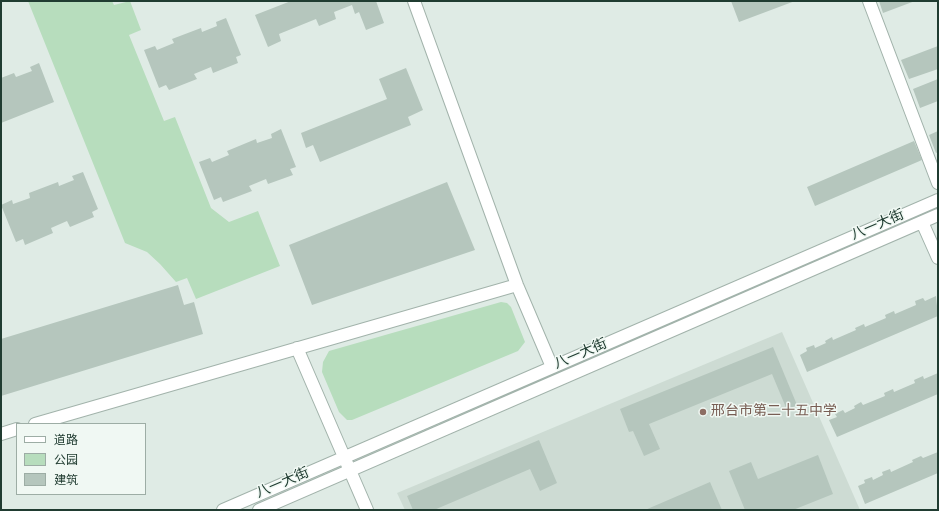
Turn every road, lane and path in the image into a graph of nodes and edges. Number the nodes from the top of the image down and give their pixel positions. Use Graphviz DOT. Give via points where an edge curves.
graph roads {
  1 [pos="414,1"];
  2 [pos="869,1"];
  3 [pos="938,183"];
  4 [pos="938,200"];
  5 [pos="938,215"];
  6 [pos="922,222"];
  7 [pos="938,258"];
  8 [pos="517,285"];
  9 [pos="298,348"];
  10 [pos="552,367"];
  11 [pos="38,423"];
  12 [pos="16,429"];
  13 [pos="1,434"];
  14 [pos="344,457"];
  15 [pos="350,471"];
  16 [pos="223,510"];
  17 [pos="259,510"];
  18 [pos="367,510"];
  1 -- 8 [label="street"];
  2 -- 3 [label="street"];
  4 -- 10 [label="street, 八一大街"];
  5 -- 6 [label="street, 八一大街"];
  6 -- 7 [label="street"];
  6 -- 15 [label="street, 八一大街"];
  8 -- 9 [label="street"];
  8 -- 10 [label="street"];
  9 -- 11 [label="street"];
  9 -- 14 [label="street"];
  10 -- 14 [label="street, 八一大街"];
  12 -- 13 [label="street"];
  14 -- 15 [label="street"];
  14 -- 16 [label="street, 八一大街"];
  15 -- 17 [label="street, 八一大街"];
  15 -- 18 [label="street"];
}
